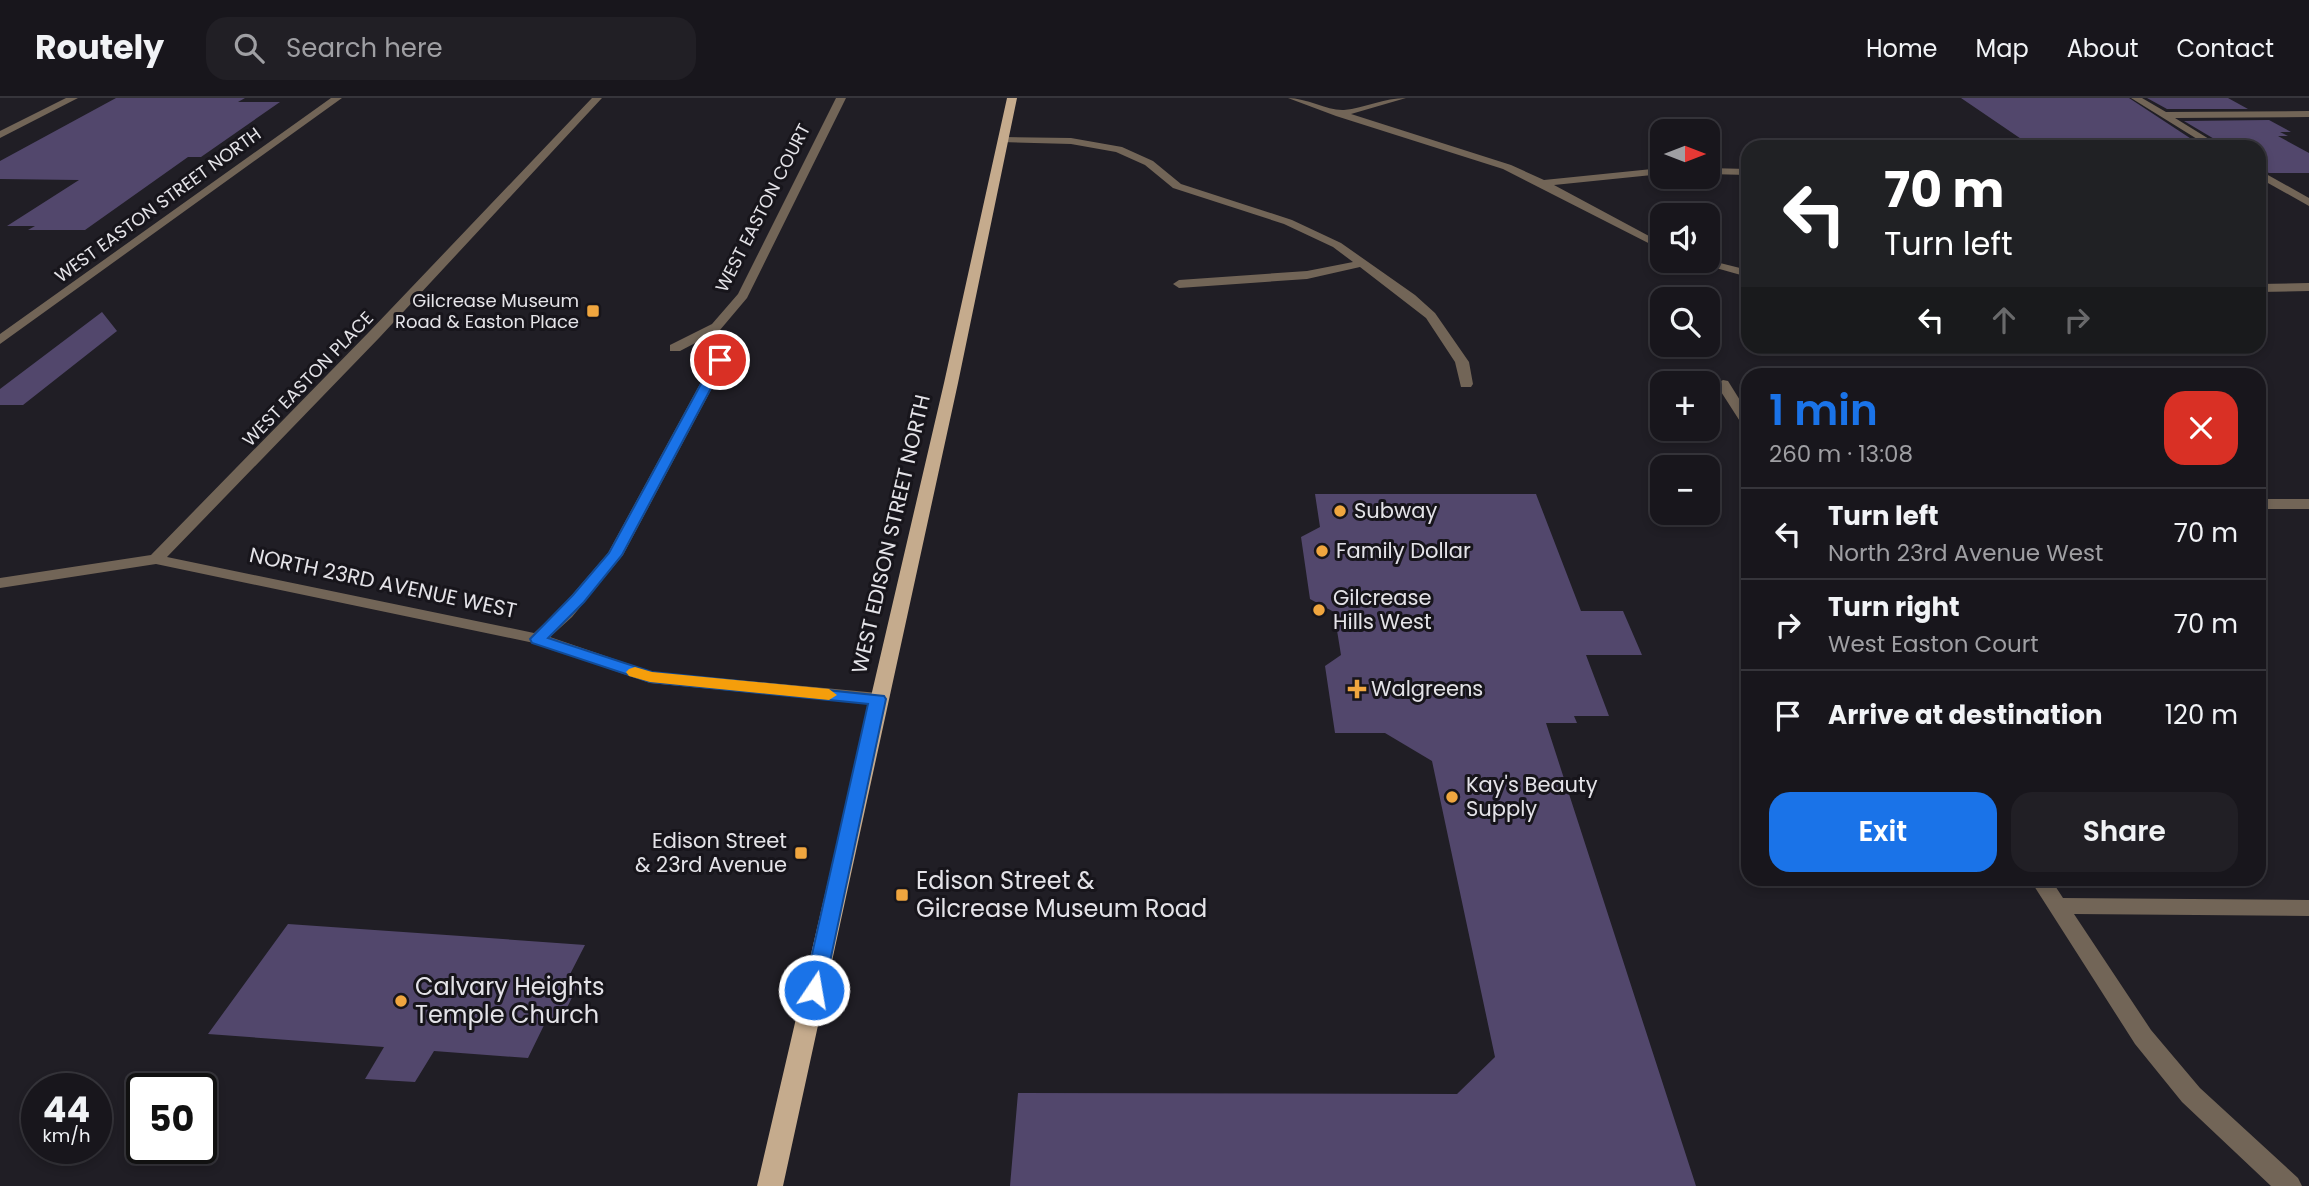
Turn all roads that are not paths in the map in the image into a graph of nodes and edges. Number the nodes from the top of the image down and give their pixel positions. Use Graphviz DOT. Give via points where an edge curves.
graph roads {
  1 [pos="72,98"];
  2 [pos="337,98"];
  3 [pos="597,98"];
  4 [pos="841,98"];
  5 [pos="1012,98"];
  6 [pos="1293,98"];
  7 [pos="1401,98"];
  8 [pos="2136,98"];
  9 [pos="1339,114"];
  10 [pos="2309,114"];
  11 [pos="2164,115"];
  12 [pos="0,135"];
  13 [pos="1003,140"];
  14 [pos="2205,140"];
  15 [pos="1720,171"];
  16 [pos="1650,172"];
  17 [pos="1741,172"];
  18 [pos="2266,178"];
  19 [pos="1543,183"];
  20 [pos="2309,203"];
  21 [pos="1650,241"];
  22 [pos="1363,263"];
  23 [pos="1720,267"];
  24 [pos="1741,272"];
  25 [pos="1179,284"];
  26 [pos="2309,287"];
  27 [pos="2266,288"];
  28 [pos="0,340"];
  29 [pos="675,348"];
  30 [pos="720,360"];
  31 [pos="1466,384"];
  32 [pos="1723,384"];
  33 [pos="1741,412"];
  34 [pos="2266,504"];
  35 [pos="2309,504"];
  36 [pos="156,559"];
  37 [pos="0,583"];
  38 [pos="538,639"];
  39 [pos="878,699"];
  40 [pos="2044,886"];
  41 [pos="2056,906"];
  42 [pos="2309,908"];
  43 [pos="771,1186"];
  44 [pos="2289,1186"];
  1 -- 12 [label="street"];
  2 -- 28 [label="street, WEST EASTON STREET NORTH"];
  3 -- 36 [label="street, WEST EASTON PLACE"];
  4 -- 29 [label="street, WEST EASTON COURT" via="743,295 716,327"];
  5 -- 13 [label="main road, WEST EDISON STREET NORTH"];
  6 -- 9 [label="street"];
  7 -- 9 [label="street"];
  8 -- 11 [label="street"];
  9 -- 19 [label="street" via="1483,159"];
  10 -- 11 [label="street"];
  11 -- 14 [label="street"];
  13 -- 22 [label="street" via="1080,142 1118,149 1149,163 1177,186 1288,222"];
  13 -- 39 [label="main road, WEST EDISON STREET NORTH"];
  15 -- 17 [label="street"];
  16 -- 19 [label="street"];
  18 -- 20 [label="street"];
  19 -- 21 [label="street"];
  22 -- 25 [label="street" via="1307,275"];
  22 -- 31 [label="street" via="1431,316 1462,362"];
  23 -- 24 [label="street"];
  26 -- 27 [label="street"];
  30 -- 38 [label="street" via="615,555"];
  32 -- 33 [label="street"];
  34 -- 35 [label="street"];
  36 -- 37 [label="street, NORTH 23RD AVENUE WEST"];
  36 -- 38 [label="street, NORTH 23RD AVENUE WEST"];
  38 -- 39 [label="street, NORTH 23RD AVENUE WEST" via="650,677"];
  39 -- 43 [label="main road, WEST EDISON STREET NORTH"];
  40 -- 41 [label="street"];
  41 -- 42 [label="street"];
  41 -- 44 [label="street" via="2143,1037 2191,1095"];
}
